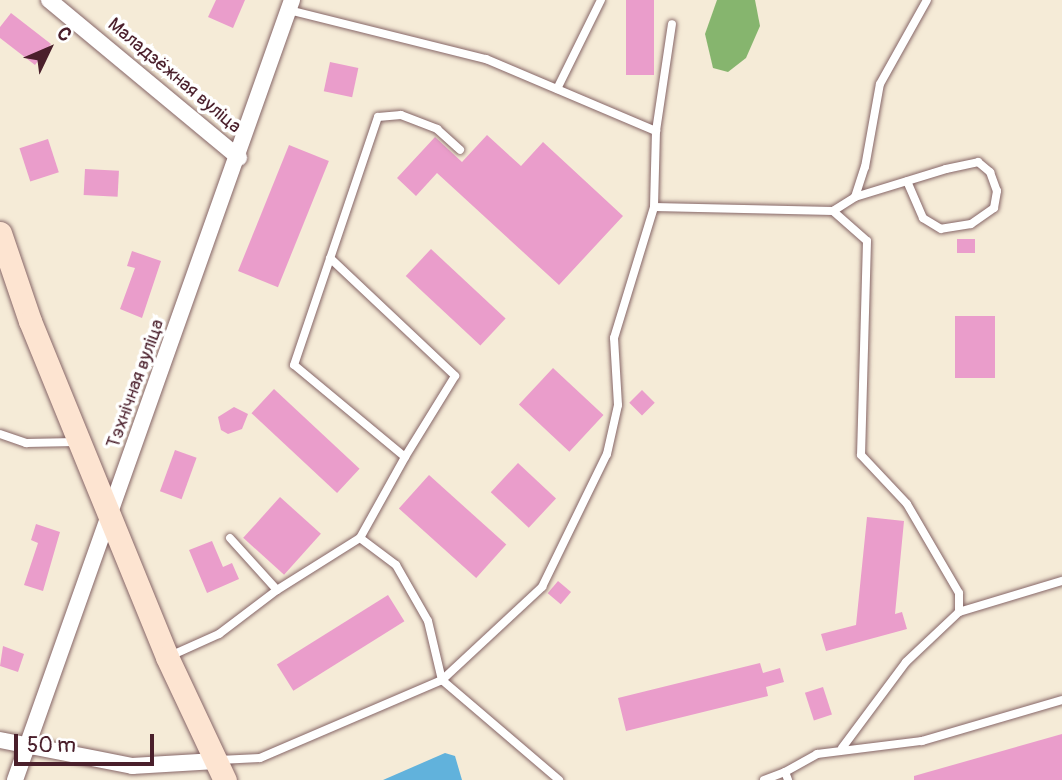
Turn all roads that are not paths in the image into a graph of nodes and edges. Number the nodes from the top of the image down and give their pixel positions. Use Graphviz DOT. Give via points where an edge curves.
graph roads {
  1 [pos="49,0"];
  2 [pos="601,0"];
  3 [pos="927,0"];
  4 [pos="291,5"];
  5 [pos="672,23"];
  6 [pos="557,89"];
  7 [pos="656,131"];
  8 [pos="460,150"];
  9 [pos="239,158"];
  10 [pos="908,181"];
  11 [pos="855,197"];
  12 [pos="654,207"];
  13 [pos="833,211"];
  14 [pos="0,233"];
  15 [pos="330,258"];
  16 [pos="0,434"];
  17 [pos="83,442"];
  18 [pos="405,457"];
  19 [pos="110,518"];
  20 [pos="230,538"];
  21 [pos="360,538"];
  22 [pos="1062,580"];
  23 [pos="277,590"];
  24 [pos="959,612"];
  25 [pos="167,657"];
  26 [pos="442,680"];
  27 [pos="1062,700"];
  28 [pos="0,740"];
  29 [pos="24,747"];
  30 [pos="842,748"];
  31 [pos="220,770"];
  32 [pos="786,776"];
  33 [pos="15,780"];
  34 [pos="559,780"];
  35 [pos="764,780"];
  1 -- 9 [label="street, Маладзёжная вуліца"];
  2 -- 6 [label="lane"];
  3 -- 11 [label="lane" via="880,84"];
  4 -- 6 [label="lane" via="486,60"];
  4 -- 9 [label="street, Тэхнічная вуліца"];
  5 -- 7 [label="lane"];
  6 -- 7 [label="lane"];
  7 -- 12 [label="lane"];
  8 -- 15 [label="lane" via="437,129 401,115 378,117"];
  9 -- 19 [label="street, Тэхнічная вуліца"];
  10 -- 10 [label="lane" via="978,162 990,172 997,191 993,208 971,224 941,229 923,218"];
  10 -- 11 [label="lane"];
  11 -- 13 [label="lane"];
  12 -- 13 [label="lane"];
  12 -- 26 [label="lane" via="614,338 618,405 607,454 542,587"];
  13 -- 24 [label="lane" via="867,241 860,455 907,504 959,593"];
  14 -- 17 [label="street" via="30,321"];
  15 -- 18 [label="lane" via="294,365"];
  15 -- 18 [label="lane" via="455,376"];
  16 -- 17 [label="lane" via="26,443"];
  17 -- 19 [label="street"];
  18 -- 21 [label="lane"];
  19 -- 25 [label="street"];
  19 -- 29 [label="street, Тэхнічная вуліца"];
  20 -- 23 [label="lane"];
  21 -- 23 [label="lane"];
  21 -- 26 [label="lane" via="396,565 428,621"];
  22 -- 24 [label="lane"];
  23 -- 25 [label="lane" via="219,634"];
  24 -- 30 [label="lane" via="906,662"];
  25 -- 31 [label="street"];
  26 -- 31 [label="lane" via="260,758"];
  26 -- 34 [label="lane"];
  27 -- 30 [label="lane" via="922,741"];
  28 -- 29 [label="street"];
  29 -- 31 [label="street" via="132,766"];
  29 -- 33 [label="street, Тэхнічная вуліца"];
  30 -- 32 [label="lane" via="817,754"];
  32 -- 35 [label="lane"];
}
